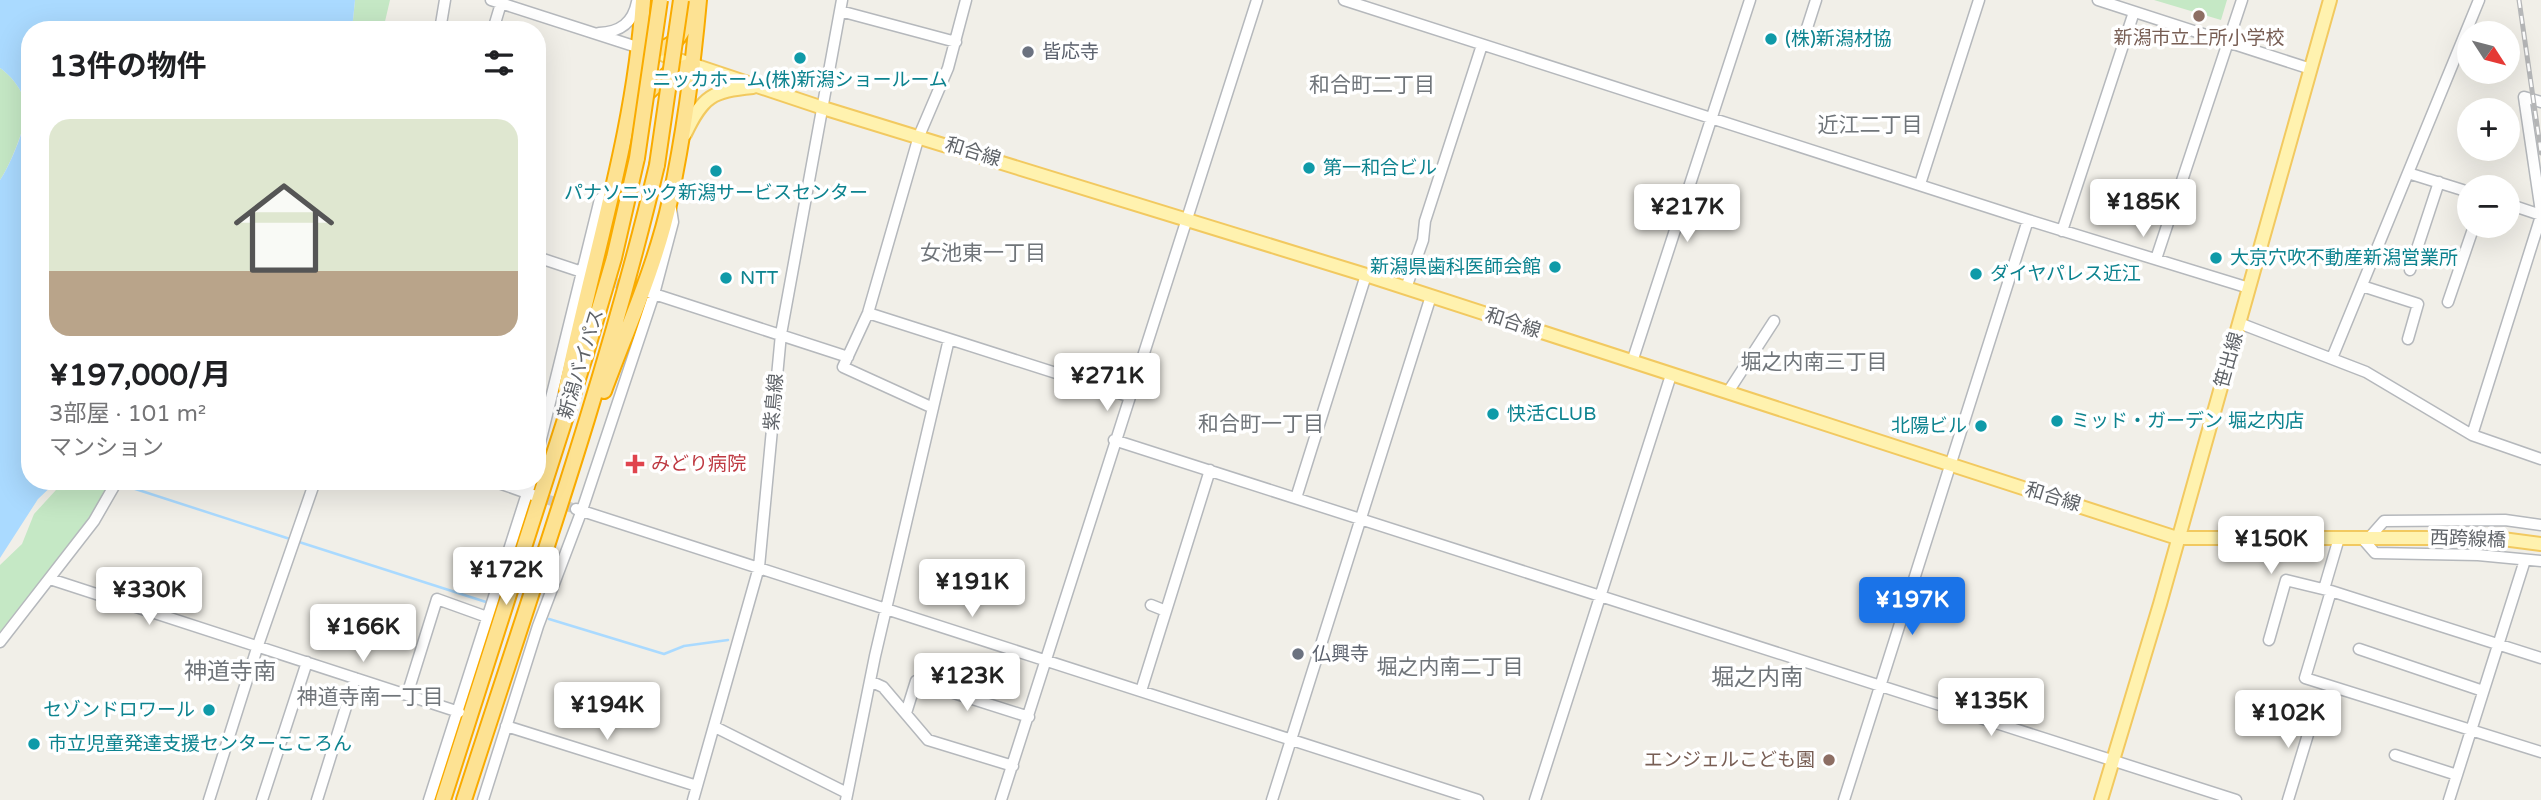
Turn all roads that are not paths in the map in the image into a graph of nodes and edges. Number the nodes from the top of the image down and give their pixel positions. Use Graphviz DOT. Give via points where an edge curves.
graph roads {
  1 [pos="445,0"];
  2 [pos="638,0"];
  3 [pos="643,0"];
  4 [pos="660,0"];
  5 [pos="681,0"];
  6 [pos="697,0"];
  7 [pos="965,0"];
  8 [pos="1257,0"];
  9 [pos="1344,0"];
  10 [pos="1750,0"];
  11 [pos="1816,0"];
  12 [pos="1979,0"];
  13 [pos="2098,0"];
  14 [pos="2242,0"];
  15 [pos="2330,0"];
  16 [pos="2479,0"];
  17 [pos="498,1"];
  18 [pos="841,5"];
  19 [pos="2134,12"];
  20 [pos="442,21"];
  21 [pos="495,21"];
  22 [pos="1807,28"];
  23 [pos="595,33"];
  24 [pos="956,42"];
  25 [pos="2228,42"];
  26 [pos="1482,45"];
  27 [pos="640,48"];
  28 [pos="693,65"];
  29 [pos="2311,69"];
  30 [pos="760,87"];
  31 [pos="2541,102"];
  32 [pos="823,108"];
  33 [pos="1712,117"];
  34 [pos="624,129"];
  35 [pos="919,136"];
  36 [pos="676,163"];
  37 [pos="2408,173"];
  38 [pos="2438,183"];
  39 [pos="1920,184"];
  40 [pos="613,188"];
  41 [pos="2457,189"];
  42 [pos="670,202"];
  43 [pos="2520,208"];
  44 [pos="2541,214"];
  45 [pos="1187,220"];
  46 [pos="2028,220"];
  47 [pos="2062,230"];
  48 [pos="2469,238"];
  49 [pos="546,260"];
  50 [pos="2156,260"];
  51 [pos="2410,270"];
  52 [pos="586,274"];
  53 [pos="1366,275"];
  54 [pos="2362,286"];
  55 [pos="1406,288"];
  56 [pos="2249,288"];
  57 [pos="651,293"];
  58 [pos="1431,296"];
  59 [pos="2448,302"];
  60 [pos="868,313"];
  61 [pos="1774,321"];
  62 [pos="2239,323"];
  63 [pos="781,334"];
  64 [pos="949,339"];
  65 [pos="2408,339"];
  66 [pos="848,357"];
  67 [pos="2332,358"];
  68 [pos="1632,362"];
  69 [pos="1671,375"];
  70 [pos="1728,392"];
  71 [pos="1128,396"];
  72 [pos="933,408"];
  73 [pos="2472,435"];
  74 [pos="1114,440"];
  75 [pos="546,448"];
  76 [pos="546,449"];
  77 [pos="546,451"];
  78 [pos="2541,459"];
  79 [pos="1951,466"];
  80 [pos="1210,470"];
  81 [pos="112,490"];
  82 [pos="312,490"];
  83 [pos="519,490"];
  84 [pos="531,490"];
  85 [pos="534,490"];
  86 [pos="531,494"];
  87 [pos="1296,498"];
  88 [pos="579,509"];
  89 [pos="1362,518"];
  90 [pos="2541,525"];
  91 [pos="2177,538"];
  92 [pos="2339,538"];
  93 [pos="2366,538"];
  94 [pos="2395,538"];
  95 [pos="2541,544"];
  96 [pos="541,558"];
  97 [pos="2525,560"];
  98 [pos="2541,561"];
  99 [pos="759,567"];
  100 [pos="50,579"];
  101 [pos="2327,590"];
  102 [pos="1601,597"];
  103 [pos="1151,606"];
  104 [pos="886,607"];
  105 [pos="1166,611"];
  106 [pos="487,617"];
  107 [pos="2269,640"];
  108 [pos="0,642"];
  109 [pos="258,645"];
  110 [pos="2498,645"];
  111 [pos="2359,649"];
  112 [pos="2541,658"];
  113 [pos="1048,660"];
  114 [pos="307,662"];
  115 [pos="355,678"];
  116 [pos="870,681"];
  117 [pos="1881,686"];
  118 [pos="1141,691"];
  119 [pos="2483,691"];
  120 [pos="407,695"];
  121 [pos="2316,708"];
  122 [pos="458,712"];
  123 [pos="906,713"];
  124 [pos="1029,717"];
  125 [pos="506,726"];
  126 [pos="715,727"];
  127 [pos="2471,732"];
  128 [pos="1291,740"];
  129 [pos="2541,752"];
  130 [pos="2395,755"];
  131 [pos="2112,761"];
  132 [pos="1013,766"];
  133 [pos="2457,775"];
  134 [pos="697,786"];
  135 [pos="847,796"];
  136 [pos="209,800"];
  137 [pos="262,800"];
  138 [pos="317,800"];
  139 [pos="429,800"];
  140 [pos="443,800"];
  141 [pos="464,800"];
  142 [pos="483,800"];
  143 [pos="693,800"];
  144 [pos="1001,800"];
  145 [pos="1272,800"];
  146 [pos="1478,800"];
  147 [pos="1535,800"];
  148 [pos="1844,800"];
  149 [pos="2101,800"];
  150 [pos="2236,800"];
  151 [pos="2288,800"];
  152 [pos="2449,800"];
  1 -- 20 [label="street"];
  2 -- 23 [label="street" via="635,13 623,27"];
  3 -- 27 [label="highway"];
  4 -- 77 [label="highway, 新潟バイパス, bridge" via="638,158 610,270"];
  5 -- 96 [label="highway, 新潟バイパス, bridge" via="657,165 633,265"];
  6 -- 27 [label="highway" via="673,46"];
  6 -- 28 [label="highway"];
  7 -- 24 [label="street"];
  8 -- 45 [label="street"];
  9 -- 26 [label="street"];
  10 -- 33 [label="street"];
  11 -- 22 [label="street"];
  12 -- 39 [label="street"];
  13 -- 19 [label="street"];
  14 -- 25 [label="street"];
  15 -- 29 [label="main road, 笹出線"];
  16 -- 37 [label="street"];
  17 -- 21 [label="street"];
  17 -- 23 [label="street"];
  18 -- 24 [label="street"];
  18 -- 32 [label="street, 紫鳥線"];
  19 -- 25 [label="street"];
  19 -- 47 [label="street"];
  23 -- 27 [label="street"];
  24 -- 35 [label="street"];
  25 -- 29 [label="street"];
  25 -- 50 [label="street"];
  26 -- 33 [label="street"];
  26 -- 55 [label="street"];
  27 -- 28 [label="main road, 和合線"];
  27 -- 34 [label="highway"];
  28 -- 30 [label="main road, 和合線"];
  28 -- 34 [label="highway" via="677,68 657,82"];
  28 -- 36 [label="highway"];
  29 -- 56 [label="main road, 笹出線"];
  30 -- 32 [label="main road, 和合線"];
  30 -- 36 [label="main road" via="709,96 693,117"];
  31 -- 44 [label="street" via="2524,97"];
  32 -- 35 [label="main road, 和合線"];
  32 -- 63 [label="street, 紫鳥線"];
  33 -- 39 [label="street"];
  33 -- 68 [label="street"];
  34 -- 40 [label="highway"];
  35 -- 45 [label="main road, 和合線"];
  35 -- 60 [label="street"];
  36 -- 42 [label="highway"];
  37 -- 38 [label="street"];
  37 -- 54 [label="street"];
  38 -- 41 [label="street"];
  38 -- 51 [label="street"];
  39 -- 46 [label="street"];
  40 -- 52 [label="street" via="600,199"];
  40 -- 76 [label="highway"];
  42 -- 57 [label="street" via="673,222"];
  42 -- 96 [label="highway" via="640,296"];
  43 -- 44 [label="street"];
  44 -- 73 [label="street"];
  45 -- 53 [label="main road, 和合線"];
  45 -- 71 [label="street"];
  46 -- 47 [label="street"];
  46 -- 79 [label="street"];
  47 -- 50 [label="street"];
  48 -- 59 [label="street"];
  49 -- 52 [label="street"];
  50 -- 56 [label="street"];
  52 -- 75 [label="street"];
  53 -- 55 [label="main road, 和合線"];
  53 -- 87 [label="street"];
  54 -- 65 [label="street" via="2418,304"];
  54 -- 67 [label="street"];
  55 -- 58 [label="main road, 和合線"];
  56 -- 62 [label="main road, 笹出線"];
  57 -- 63 [label="street"];
  57 -- 88 [label="street"];
  58 -- 68 [label="main road, 和合線"];
  58 -- 89 [label="street"];
  60 -- 64 [label="street"];
  60 -- 66 [label="street"];
  61 -- 70 [label="street"];
  62 -- 67 [label="street"];
  62 -- 91 [label="main road, 笹出線"];
  63 -- 66 [label="street"];
  63 -- 99 [label="street, 紫鳥線"];
  64 -- 71 [label="street"];
  64 -- 72 [label="street"];
  66 -- 72 [label="street" via="843,368"];
  67 -- 73 [label="street" via="2366,372"];
  68 -- 69 [label="main road, 和合線"];
  69 -- 70 [label="main road, 和合線"];
  69 -- 102 [label="street"];
  70 -- 79 [label="main road, 和合線"];
  71 -- 74 [label="street"];
  72 -- 104 [label="street"];
  73 -- 78 [label="street"];
  74 -- 80 [label="street"];
  74 -- 113 [label="street"];
  79 -- 91 [label="main road, 和合線"];
  79 -- 117 [label="street"];
  80 -- 87 [label="street"];
  80 -- 105 [label="street"];
  81 -- 100 [label="street"];
  82 -- 109 [label="street"];
  83 -- 86 [label="street"];
  84 -- 86 [label="street"];
  85 -- 140 [label="highway, 新潟バイパス"];
  86 -- 106 [label="street"];
  87 -- 89 [label="street"];
  88 -- 99 [label="street"];
  88 -- 125 [label="street"];
  89 -- 102 [label="street"];
  89 -- 128 [label="street"];
  90 -- 93 [label="street" via="2505,520 2384,521"];
  91 -- 92 [label="main road, 和合線"];
  91 -- 131 [label="main road, 笹出線"];
  92 -- 93 [label="main road, 和合線"];
  92 -- 101 [label="street"];
  93 -- 94 [label="main road, 和合線"];
  93 -- 97 [label="street" via="2375,553"];
  94 -- 95 [label="main road, 西跨線橋" via="2496,538"];
  96 -- 141 [label="highway, 新潟バイパス"];
  97 -- 98 [label="street"];
  97 -- 110 [label="street"];
  99 -- 104 [label="street"];
  99 -- 126 [label="street, 紫鳥線"];
  100 -- 108 [label="street"];
  100 -- 109 [label="street"];
  101 -- 107 [label="street" via="2286,580"];
  101 -- 110 [label="street"];
  101 -- 127 [label="street" via="2305,678"];
  102 -- 117 [label="street"];
  102 -- 147 [label="street"];
  103 -- 105 [label="street"];
  104 -- 113 [label="street"];
  104 -- 116 [label="street"];
  105 -- 118 [label="street"];
  106 -- 120 [label="street" via="437,599"];
  106 -- 122 [label="street"];
  109 -- 114 [label="street"];
  109 -- 136 [label="street"];
  110 -- 112 [label="street"];
  110 -- 119 [label="street"];
  111 -- 119 [label="street"];
  113 -- 118 [label="street"];
  113 -- 124 [label="street"];
  114 -- 115 [label="street"];
  114 -- 137 [label="street"];
  115 -- 120 [label="street"];
  115 -- 138 [label="street"];
  116 -- 123 [label="street" via="883,687"];
  116 -- 135 [label="street"];
  117 -- 131 [label="street"];
  117 -- 148 [label="street"];
  118 -- 128 [label="street"];
  119 -- 127 [label="street"];
  120 -- 122 [label="street"];
  121 -- 151 [label="street"];
  122 -- 139 [label="street"];
  123 -- 124 [label="street" via="916,681"];
  123 -- 132 [label="street" via="928,740"];
  124 -- 132 [label="street"];
  125 -- 134 [label="street"];
  125 -- 142 [label="street"];
  126 -- 134 [label="street, 紫鳥線"];
  126 -- 135 [label="street"];
  127 -- 129 [label="street"];
  127 -- 133 [label="street"];
  128 -- 145 [label="street"];
  128 -- 146 [label="street"];
  130 -- 133 [label="street"];
  131 -- 149 [label="main road, 笹出線"];
  131 -- 150 [label="street"];
  132 -- 144 [label="street"];
  133 -- 152 [label="street"];
  134 -- 143 [label="street, 紫鳥線"];
}
